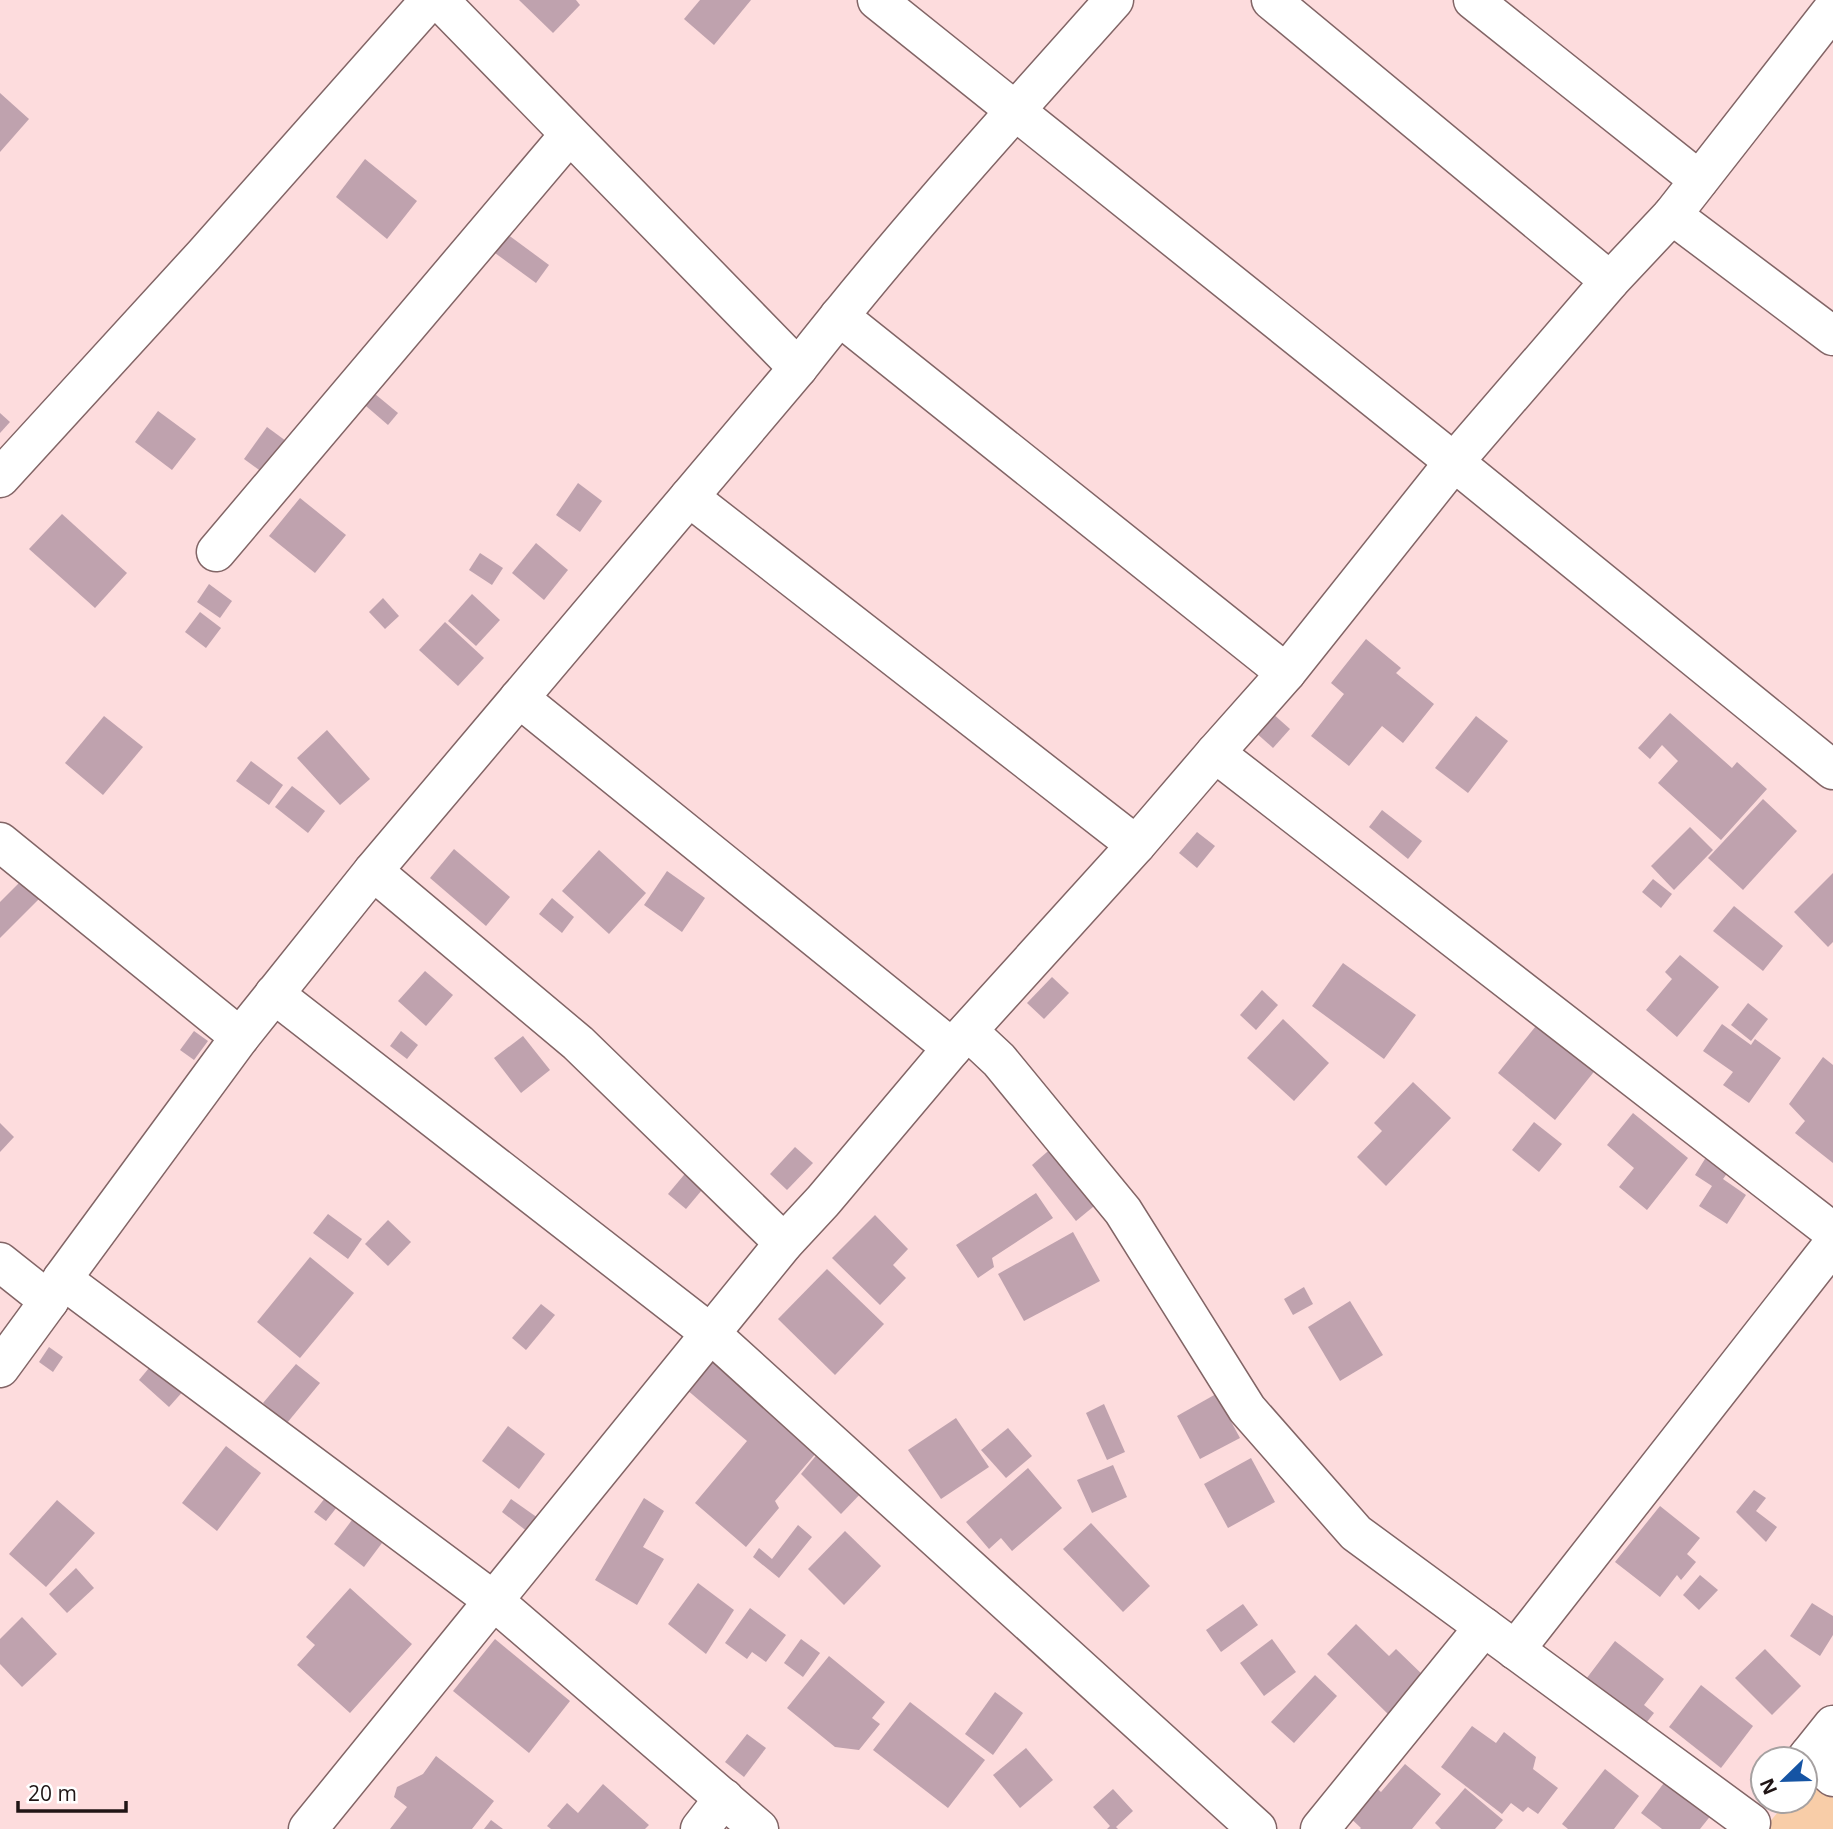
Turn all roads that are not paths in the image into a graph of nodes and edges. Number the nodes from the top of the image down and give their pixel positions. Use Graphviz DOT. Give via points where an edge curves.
graph roads {
  1 [pos="430,0"];
  2 [pos="439,0"];
  3 [pos="877,0"];
  4 [pos="1114,0"];
  5 [pos="1271,0"];
  6 [pos="1473,0"];
  7 [pos="1833,9"];
  8 [pos="1015,111"];
  9 [pos="569,135"];
  10 [pos="1699,180"];
  11 [pos="1672,215"];
  12 [pos="1610,281"];
  13 [pos="838,316"];
  14 [pos="1833,336"];
  15 [pos="798,368"];
  16 [pos="1454,462"];
  17 [pos="0,478"];
  18 [pos="689,497"];
  19 [pos="216,552"];
  20 [pos="1286,673"];
  21 [pos="519,698"];
  22 [pos="1215,753"];
  23 [pos="1833,771"];
  24 [pos="0,842"];
  25 [pos="1136,845"];
  26 [pos="373,870"];
  27 [pos="274,994"];
  28 [pos="240,1037"];
  29 [pos="960,1040"];
  30 [pos="1833,1232"];
  31 [pos="784,1243"];
  32 [pos="1833,1244"];
  33 [pos="0,1262"];
  34 [pos="55,1290"];
  35 [pos="710,1333"];
  36 [pos="0,1368"];
  37 [pos="494,1601"];
  38 [pos="1484,1627"];
  39 [pos="1515,1650"];
  40 [pos="1833,1725"];
  41 [pos="1819,1757"];
  42 [pos="724,1798"];
  43 [pos="1755,1817"];
  44 [pos="308,1829"];
  45 [pos="700,1829"];
  46 [pos="759,1829"];
  47 [pos="1257,1829"];
  48 [pos="1320,1829"];
  1 -- 17 [label="street"];
  2 -- 9 [label="street"];
  3 -- 8 [label="street"];
  4 -- 8 [label="street"];
  5 -- 12 [label="street"];
  6 -- 10 [label="street"];
  7 -- 10 [label="street"];
  8 -- 13 [label="street"];
  8 -- 16 [label="street"];
  9 -- 15 [label="street"];
  9 -- 19 [label="street"];
  10 -- 11 [label="street"];
  11 -- 12 [label="street"];
  11 -- 14 [label="street"];
  12 -- 16 [label="street"];
  13 -- 15 [label="street"];
  13 -- 20 [label="street"];
  15 -- 18 [label="street"];
  16 -- 20 [label="street"];
  16 -- 23 [label="street"];
  18 -- 21 [label="street"];
  18 -- 25 [label="street"];
  20 -- 22 [label="street"];
  21 -- 26 [label="street"];
  21 -- 29 [label="street"];
  22 -- 25 [label="street"];
  22 -- 30 [label="street"];
  24 -- 28 [label="street"];
  25 -- 29 [label="street"];
  26 -- 27 [label="street"];
  26 -- 31 [label="street" via="578,1043"];
  27 -- 28 [label="street"];
  27 -- 35 [label="street"];
  28 -- 34 [label="street"];
  29 -- 31 [label="street"];
  29 -- 38 [label="street" via="999,1060 1123,1211 1247,1409 1356,1533"];
  31 -- 35 [label="street"];
  32 -- 39 [label="street"];
  33 -- 34 [label="street"];
  34 -- 36 [label="street"];
  34 -- 37 [label="street"];
  35 -- 37 [label="street"];
  35 -- 47 [label="street"];
  37 -- 42 [label="street"];
  37 -- 44 [label="street"];
  38 -- 39 [label="street"];
  38 -- 48 [label="street"];
  39 -- 43 [label="street"];
  40 -- 41 [label="street"];
  42 -- 45 [label="street"];
  42 -- 46 [label="street"];
}
